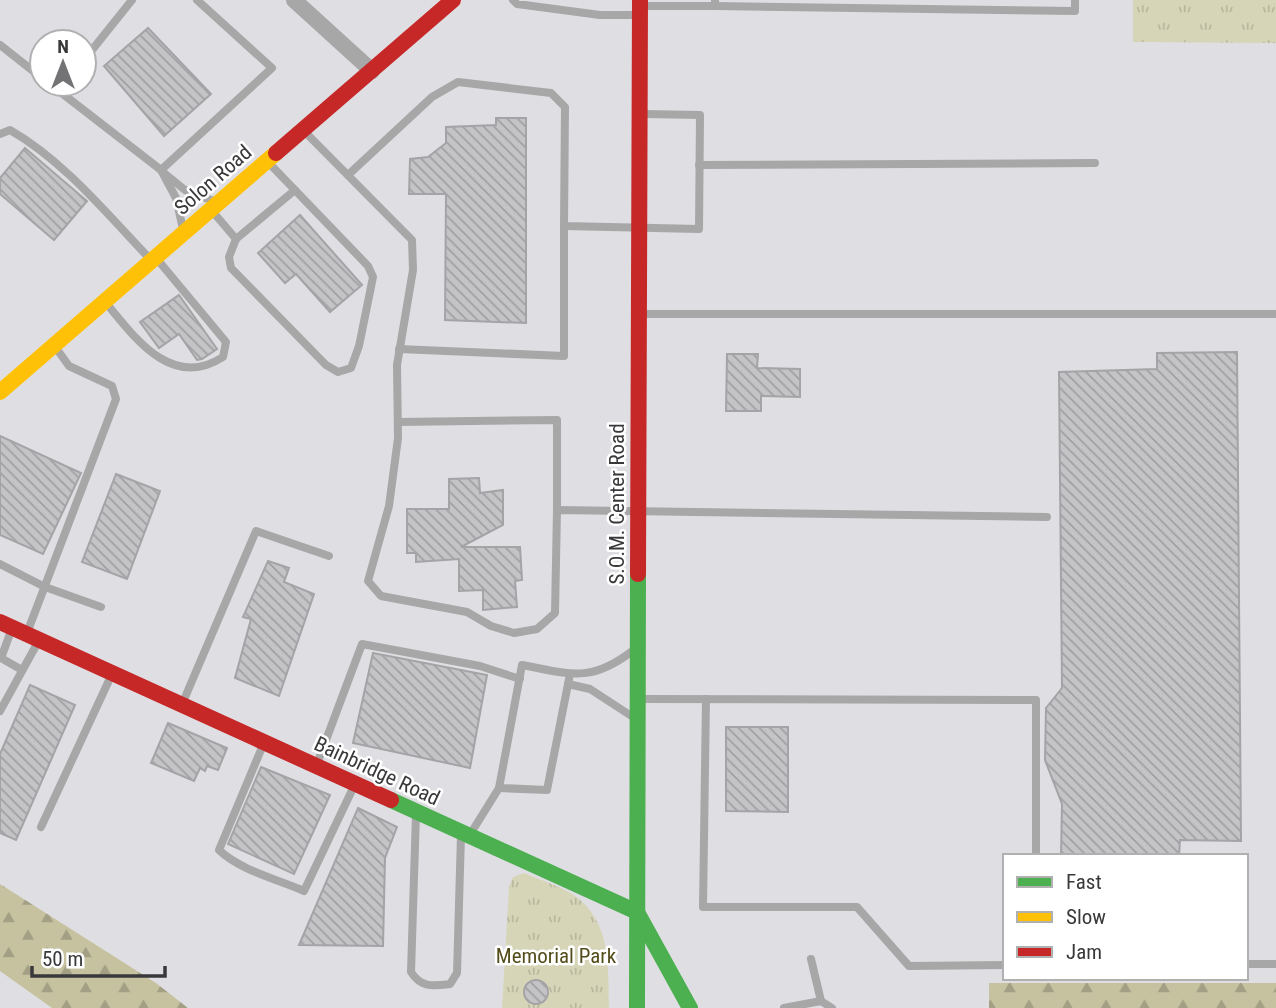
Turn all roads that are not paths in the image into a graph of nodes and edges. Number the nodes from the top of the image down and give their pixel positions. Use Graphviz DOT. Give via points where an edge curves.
graph roads {
  1 [pos="132,0"];
  2 [pos="197,0"];
  3 [pos="294,0"];
  4 [pos="453,0"];
  5 [pos="513,0"];
  6 [pos="1075,0"];
  7 [pos="715,3"];
  8 [pos="883,4"];
  9 [pos="640,7"];
  10 [pos="98,42"];
  11 [pos="0,45"];
  12 [pos="28,67"];
  13 [pos="372,71"];
  14 [pos="74,98"];
  15 [pos="639,114"];
  16 [pos="303,130"];
  17 [pos="0,134"];
  18 [pos="267,161"];
  19 [pos="1095,163"];
  20 [pos="699,165"];
  21 [pos="161,170"];
  22 [pos="348,176"];
  23 [pos="295,190"];
  24 [pos="215,206"];
  25 [pos="564,226"];
  26 [pos="639,226"];
  27 [pos="184,233"];
  28 [pos="236,239"];
  29 [pos="154,259"];
  30 [pos="105,302"];
  31 [pos="639,314"];
  32 [pos="1276,314"];
  33 [pos="54,345"];
  34 [pos="400,349"];
  35 [pos="0,393"];
  36 [pos="398,422"];
  37 [pos="556,510"];
  38 [pos="638,512"];
  39 [pos="1047,517"];
  40 [pos="329,556"];
  41 [pos="0,564"];
  42 [pos="45,587"];
  43 [pos="101,607"];
  44 [pos="20,631"];
  45 [pos="638,647"];
  46 [pos="22,670"];
  47 [pos="113,673"];
  48 [pos="570,674"];
  49 [pos="520,679"];
  50 [pos="568,684"];
  51 [pos="638,699"];
  52 [pos="706,699"];
  53 [pos="182,705"];
  54 [pos="0,711"];
  55 [pos="638,721"];
  56 [pos="265,742"];
  57 [pos="316,766"];
  58 [pos="355,783"];
  59 [pos="499,788"];
  60 [pos="416,811"];
  61 [pos="41,827"];
  62 [pos="466,834"];
  63 [pos="1036,854"];
  64 [pos="637,912"];
  65 [pos="811,959"];
  66 [pos="1248,964"];
  67 [pos="1276,964"];
  68 [pos="1003,965"];
  69 [pos="821,1001"];
  70 [pos="637,1008"];
  71 [pos="690,1008"];
  72 [pos="784,1008"];
  73 [pos="832,1008"];
  1 -- 10 [label="lane"];
  2 -- 21 [label="lane" via="272,68"];
  3 -- 13 [label="street"];
  4 -- 13 [label="street, Solon Road"];
  5 -- 9 [label="lane" via="600,15"];
  6 -- 8 [label="lane" via="1075,11"];
  7 -- 8 [label="lane"];
  7 -- 9 [label="lane"];
  9 -- 15 [label="street, S.O.M. Center Road"];
  11 -- 12 [label="lane"];
  13 -- 16 [label="street, Solon Road"];
  14 -- 21 [label="lane"];
  15 -- 20 [label="lane" via="700,115"];
  15 -- 26 [label="street, S.O.M. Center Road"];
  16 -- 18 [label="street, Solon Road"];
  16 -- 22 [label="lane"];
  17 -- 29 [label="lane" via="10,130 33,143"];
  18 -- 23 [label="lane"];
  18 -- 24 [label="street, Solon Road"];
  19 -- 20 [label="lane"];
  20 -- 26 [label="lane" via="699,229"];
  21 -- 24 [label="lane"];
  21 -- 27 [label="lane" via="176,198"];
  22 -- 25 [label="lane" via="432,97 458,82 551,93 565,107"];
  22 -- 34 [label="lane" via="412,240 413,270"];
  23 -- 28 [label="lane"];
  23 -- 28 [label="lane" via="373,276 351,368 338,372 326,365 231,268 229,257"];
  24 -- 27 [label="street, Solon Road"];
  24 -- 28 [label="lane"];
  25 -- 26 [label="lane"];
  25 -- 34 [label="lane" via="564,356"];
  26 -- 31 [label="street, S.O.M. Center Road"];
  27 -- 29 [label="street, Solon Road"];
  29 -- 30 [label="street, Solon Road"];
  29 -- 30 [label="lane" via="226,342 223,356 215,362 188,366 163,362 145,350"];
  30 -- 33 [label="street, Solon Road"];
  31 -- 32 [label="lane"];
  31 -- 38 [label="street, S.O.M. Center Road"];
  33 -- 35 [label="street, Solon Road"];
  33 -- 42 [label="lane" via="69,366 112,386 116,399"];
  34 -- 36 [label="lane"];
  36 -- 37 [label="lane" via="557,420"];
  36 -- 37 [label="lane" via="389,506 368,582 381,596 467,612 514,633 537,629 555,612"];
  37 -- 38 [label="lane"];
  38 -- 39 [label="lane"];
  38 -- 45 [label="street, S.O.M. Center Road"];
  40 -- 53 [label="lane" via="256,531"];
  41 -- 42 [label="lane"];
  42 -- 43 [label="lane"];
  42 -- 44 [label="lane"];
  44 -- 46 [label="lane"];
  44 -- 46 [label="lane" via="1,658"];
  44 -- 47 [label="street, Bainbridge Road"];
  45 -- 48 [label="lane" via="608,670"];
  45 -- 51 [label="street, S.O.M. Center Road"];
  46 -- 54 [label="lane"];
  47 -- 53 [label="street, Bainbridge Road"];
  47 -- 61 [label="lane"];
  48 -- 49 [label="lane" via="522,665"];
  48 -- 50 [label="lane"];
  49 -- 57 [label="lane" via="480,666 362,644"];
  49 -- 59 [label="lane"];
  50 -- 55 [label="lane" via="590,689"];
  50 -- 59 [label="lane" via="547,790"];
  51 -- 52 [label="lane"];
  51 -- 55 [label="street, S.O.M. Center Road"];
  52 -- 63 [label="lane" via="1036,700"];
  52 -- 68 [label="lane" via="703,907 856,907 909,965"];
  53 -- 56 [label="street, Bainbridge Road"];
  55 -- 64 [label="street, S.O.M. Center Road"];
  56 -- 57 [label="street, Bainbridge Road"];
  56 -- 58 [label="lane" via="219,850 227,858 304,891"];
  57 -- 58 [label="street, Bainbridge Road"];
  58 -- 60 [label="street, Bainbridge Road"];
  59 -- 62 [label="lane"];
  60 -- 62 [label="street, Bainbridge Road"];
  60 -- 62 [label="lane" via="411,972 417,982 430,986 450,984 457,973"];
  62 -- 64 [label="street, Bainbridge Road"];
  64 -- 70 [label="street, S.O.M. Center Road"];
  64 -- 71 [label="street"];
  65 -- 69 [label="lane"];
  66 -- 67 [label="lane"];
  69 -- 72 [label="lane"];
  69 -- 73 [label="lane"];
}
